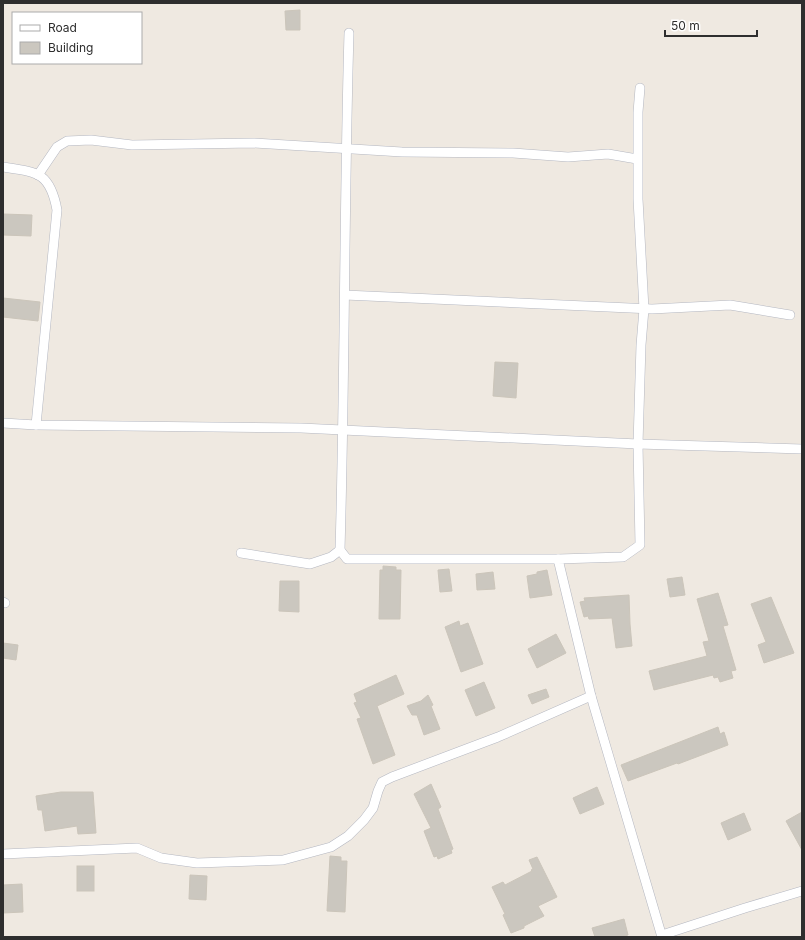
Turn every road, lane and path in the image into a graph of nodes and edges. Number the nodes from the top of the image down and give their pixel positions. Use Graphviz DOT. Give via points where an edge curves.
graph roads {
  1 [pos="349,33"];
  2 [pos="640,88"];
  3 [pos="346,148"];
  4 [pos="637,159"];
  5 [pos="3,167"];
  6 [pos="38,175"];
  7 [pos="345,295"];
  8 [pos="644,309"];
  9 [pos="790,315"];
  10 [pos="3,423"];
  11 [pos="36,425"];
  12 [pos="344,430"];
  13 [pos="638,444"];
  14 [pos="802,449"];
  15 [pos="340,550"];
  16 [pos="242,553"];
  17 [pos="558,559"];
  18 [pos="591,696"];
  19 [pos="3,854"];
  20 [pos="802,890"];
  21 [pos="662,936"];
  1 -- 3 [label="street"];
  2 -- 4 [label="street"];
  3 -- 4 [label="street" via="568,156 608,154"];
  3 -- 6 [label="street" via="254,143 132,145 91,140 67,141 57,147"];
  3 -- 7 [label="street"];
  4 -- 8 [label="street"];
  5 -- 6 [label="street" via="31,171"];
  6 -- 11 [label="street" via="45,179 54,194 58,210"];
  7 -- 8 [label="street"];
  7 -- 12 [label="street"];
  8 -- 9 [label="street" via="730,305"];
  8 -- 13 [label="street"];
  10 -- 11 [label="street"];
  11 -- 12 [label="street"];
  12 -- 13 [label="street"];
  12 -- 15 [label="street"];
  13 -- 14 [label="street"];
  13 -- 17 [label="street" via="640,545 623,557"];
  15 -- 16 [label="street" via="331,557 310,564"];
  15 -- 17 [label="street" via="347,559"];
  17 -- 18 [label="street"];
  18 -- 19 [label="street" via="498,737 392,776 382,782 373,808 348,836 331,846 283,860 196,863 161,858 137,848"];
  18 -- 21 [label="street"];
  20 -- 21 [label="street"];
}
